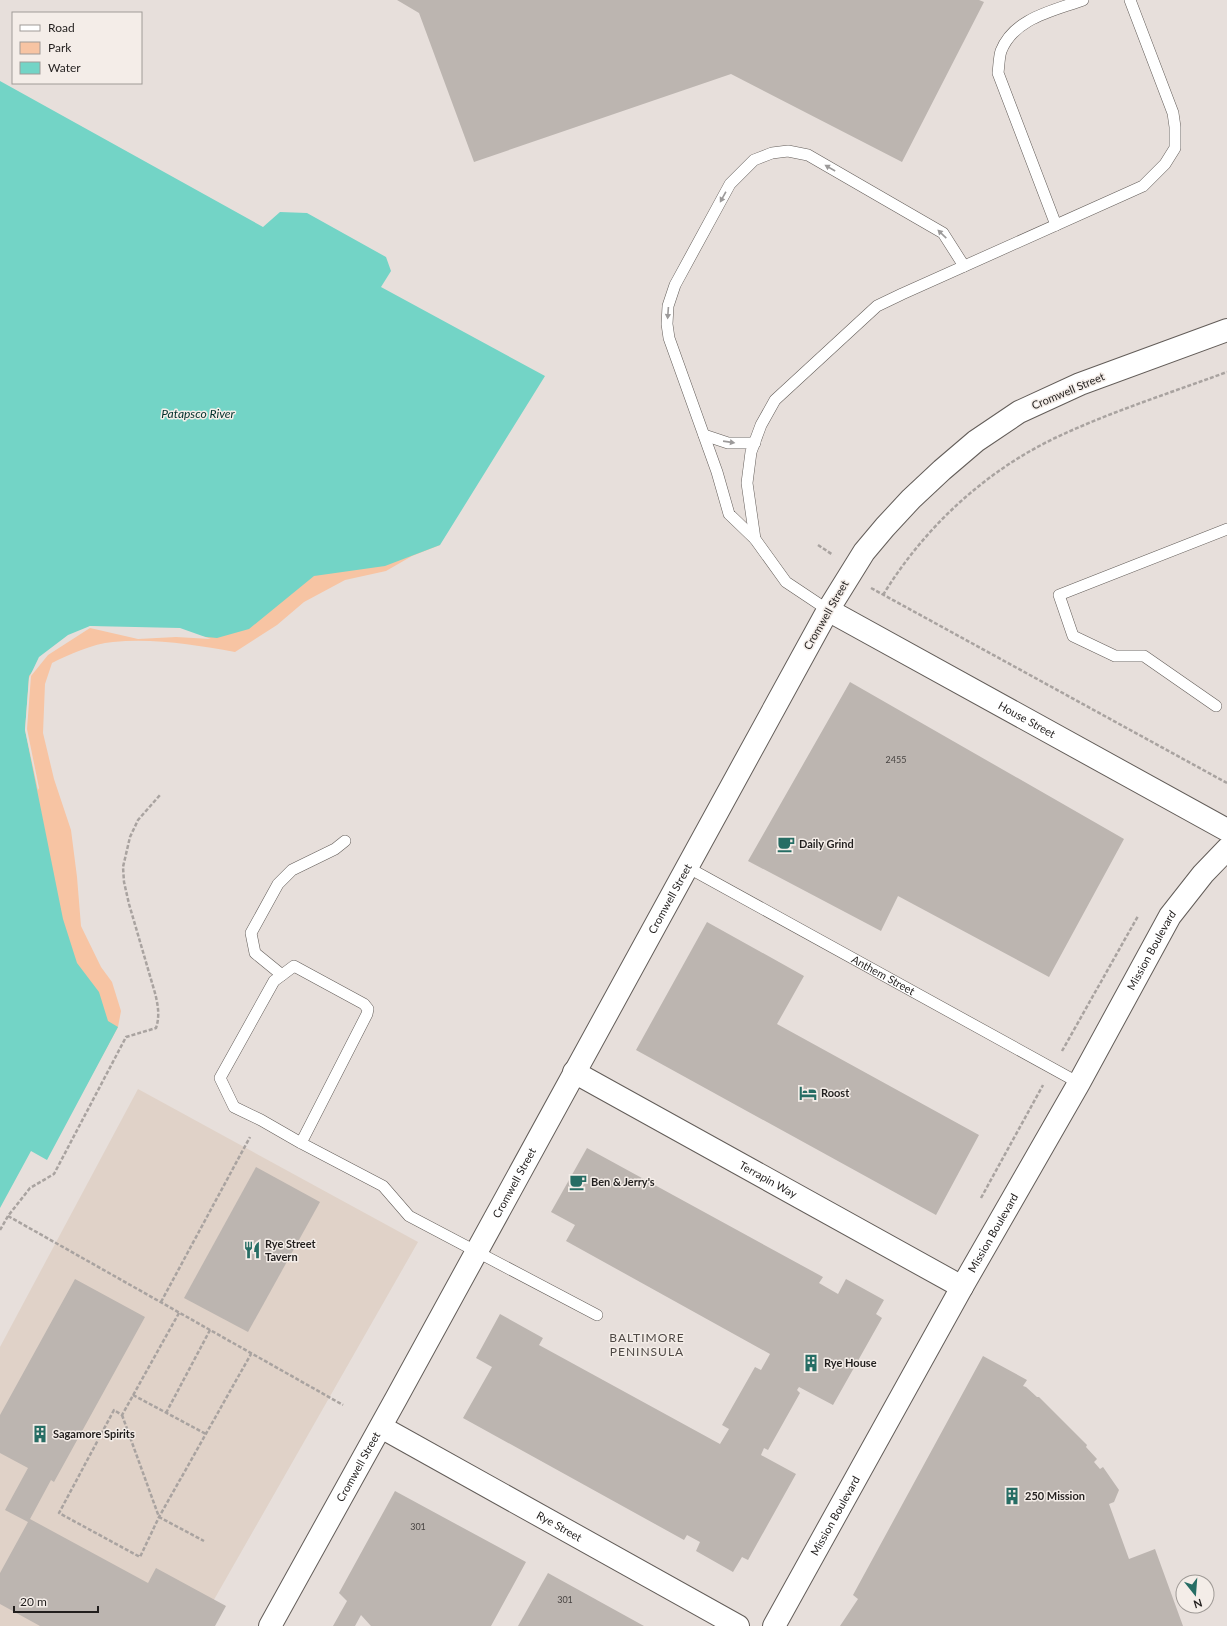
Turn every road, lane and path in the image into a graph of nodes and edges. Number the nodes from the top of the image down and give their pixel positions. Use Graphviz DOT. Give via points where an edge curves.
graph roads {
  1 [pos="1083,0"];
  2 [pos="1130,0"];
  3 [pos="1056,225"];
  4 [pos="964,266"];
  5 [pos="1227,330"];
  6 [pos="1227,372"];
  7 [pos="704,435"];
  8 [pos="754,443"];
  9 [pos="1227,529"];
  10 [pos="755,538"];
  11 [pos="828,610"];
  12 [pos="1216,706"];
  13 [pos="1227,783"];
  14 [pos="160,795"];
  15 [pos="1227,830"];
  16 [pos="345,841"];
  17 [pos="1227,850"];
  18 [pos="687,868"];
  19 [pos="282,975"];
  20 [pos="574,1072"];
  21 [pos="1079,1083"];
  22 [pos="261,1120"];
  23 [pos="301,1143"];
  24 [pos="8,1216"];
  25 [pos="0,1230"];
  26 [pos="476,1252"];
  27 [pos="962,1287"];
  28 [pos="161,1302"];
  29 [pos="178,1313"];
  30 [pos="597,1315"];
  31 [pos="210,1330"];
  32 [pos="251,1354"];
  33 [pos="133,1395"];
  34 [pos="343,1405"];
  35 [pos="166,1413"];
  36 [pos="122,1415"];
  37 [pos="381,1427"];
  38 [pos="206,1434"];
  39 [pos="159,1517"];
  40 [pos="204,1541"];
  41 [pos="270,1626"];
  42 [pos="738,1626"];
  43 [pos="774,1626"];
  1 -- 3 [label="lane" via="1032,18 1014,31 1001,51 998,73"];
  2 -- 3 [label="lane" via="1173,113 1175,148 1165,164 1143,186"];
  3 -- 4 [label="lane"];
  4 -- 7 [label="lane, one-way" via="943,233 808,155 788,151 772,153 754,160 730,184 675,285 668,306 669,338"];
  4 -- 8 [label="lane" via="877,306 775,400"];
  5 -- 11 [label="street, Cromwell Street" via="1080,384 1019,412 976,441 916,494 885,527 864,552"];
  6 -- 13 [label="path" via="1092,422 1054,438 1030,452 949,511 923,539 883,595"];
  7 -- 8 [label="lane, one-way" via="728,443"];
  7 -- 10 [label="lane" via="729,514"];
  8 -- 10 [label="lane" via="747,483"];
  9 -- 12 [label="lane" via="1059,595 1073,636 1115,656 1144,656"];
  10 -- 11 [label="lane" via="786,582"];
  11 -- 15 [label="street, House Street"];
  11 -- 18 [label="street, Cromwell Street"];
  14 -- 24 [label="path" via="138,820 130,837 124,867 124,882 129,904 157,1001 156,1028 126,1037 54,1174 30,1188"];
  16 -- 19 [label="lane" via="292,870 278,884 251,933 255,953"];
  17 -- 21 [label="street, Mission Boulevard" via="1203,874 1170,916"];
  18 -- 20 [label="street, Cromwell Street"];
  18 -- 21 [label="lane, Anthem Street"];
  19 -- 22 [label="lane" via="274,981 220,1078 234,1106"];
  19 -- 23 [label="lane" via="294,966 364,1004 368,1010"];
  20 -- 26 [label="street, Cromwell Street"];
  20 -- 27 [label="street, Terrapin Way"];
  21 -- 27 [label="street, Mission Boulevard"];
  22 -- 23 [label="lane"];
  22 -- 28 [label="path" via="243,1148"];
  23 -- 26 [label="lane" via="383,1186 409,1216"];
  24 -- 25 [label="path"];
  24 -- 28 [label="path"];
  26 -- 30 [label="lane"];
  26 -- 37 [label="street, Cromwell Street"];
  27 -- 43 [label="street, Mission Boulevard"];
  28 -- 29 [label="path"];
  29 -- 31 [label="path"];
  29 -- 33 [label="path"];
  31 -- 32 [label="path"];
  31 -- 35 [label="path"];
  32 -- 34 [label="path"];
  32 -- 38 [label="path"];
  33 -- 35 [label="path"];
  33 -- 36 [label="path"];
  35 -- 38 [label="path"];
  36 -- 39 [label="path"];
  36 -- 39 [label="path" via="114,1410 58,1513 140,1557"];
  37 -- 41 [label="street, Cromwell Street"];
  37 -- 42 [label="street, Rye Street"];
  38 -- 39 [label="path"];
  39 -- 40 [label="path"];
}
